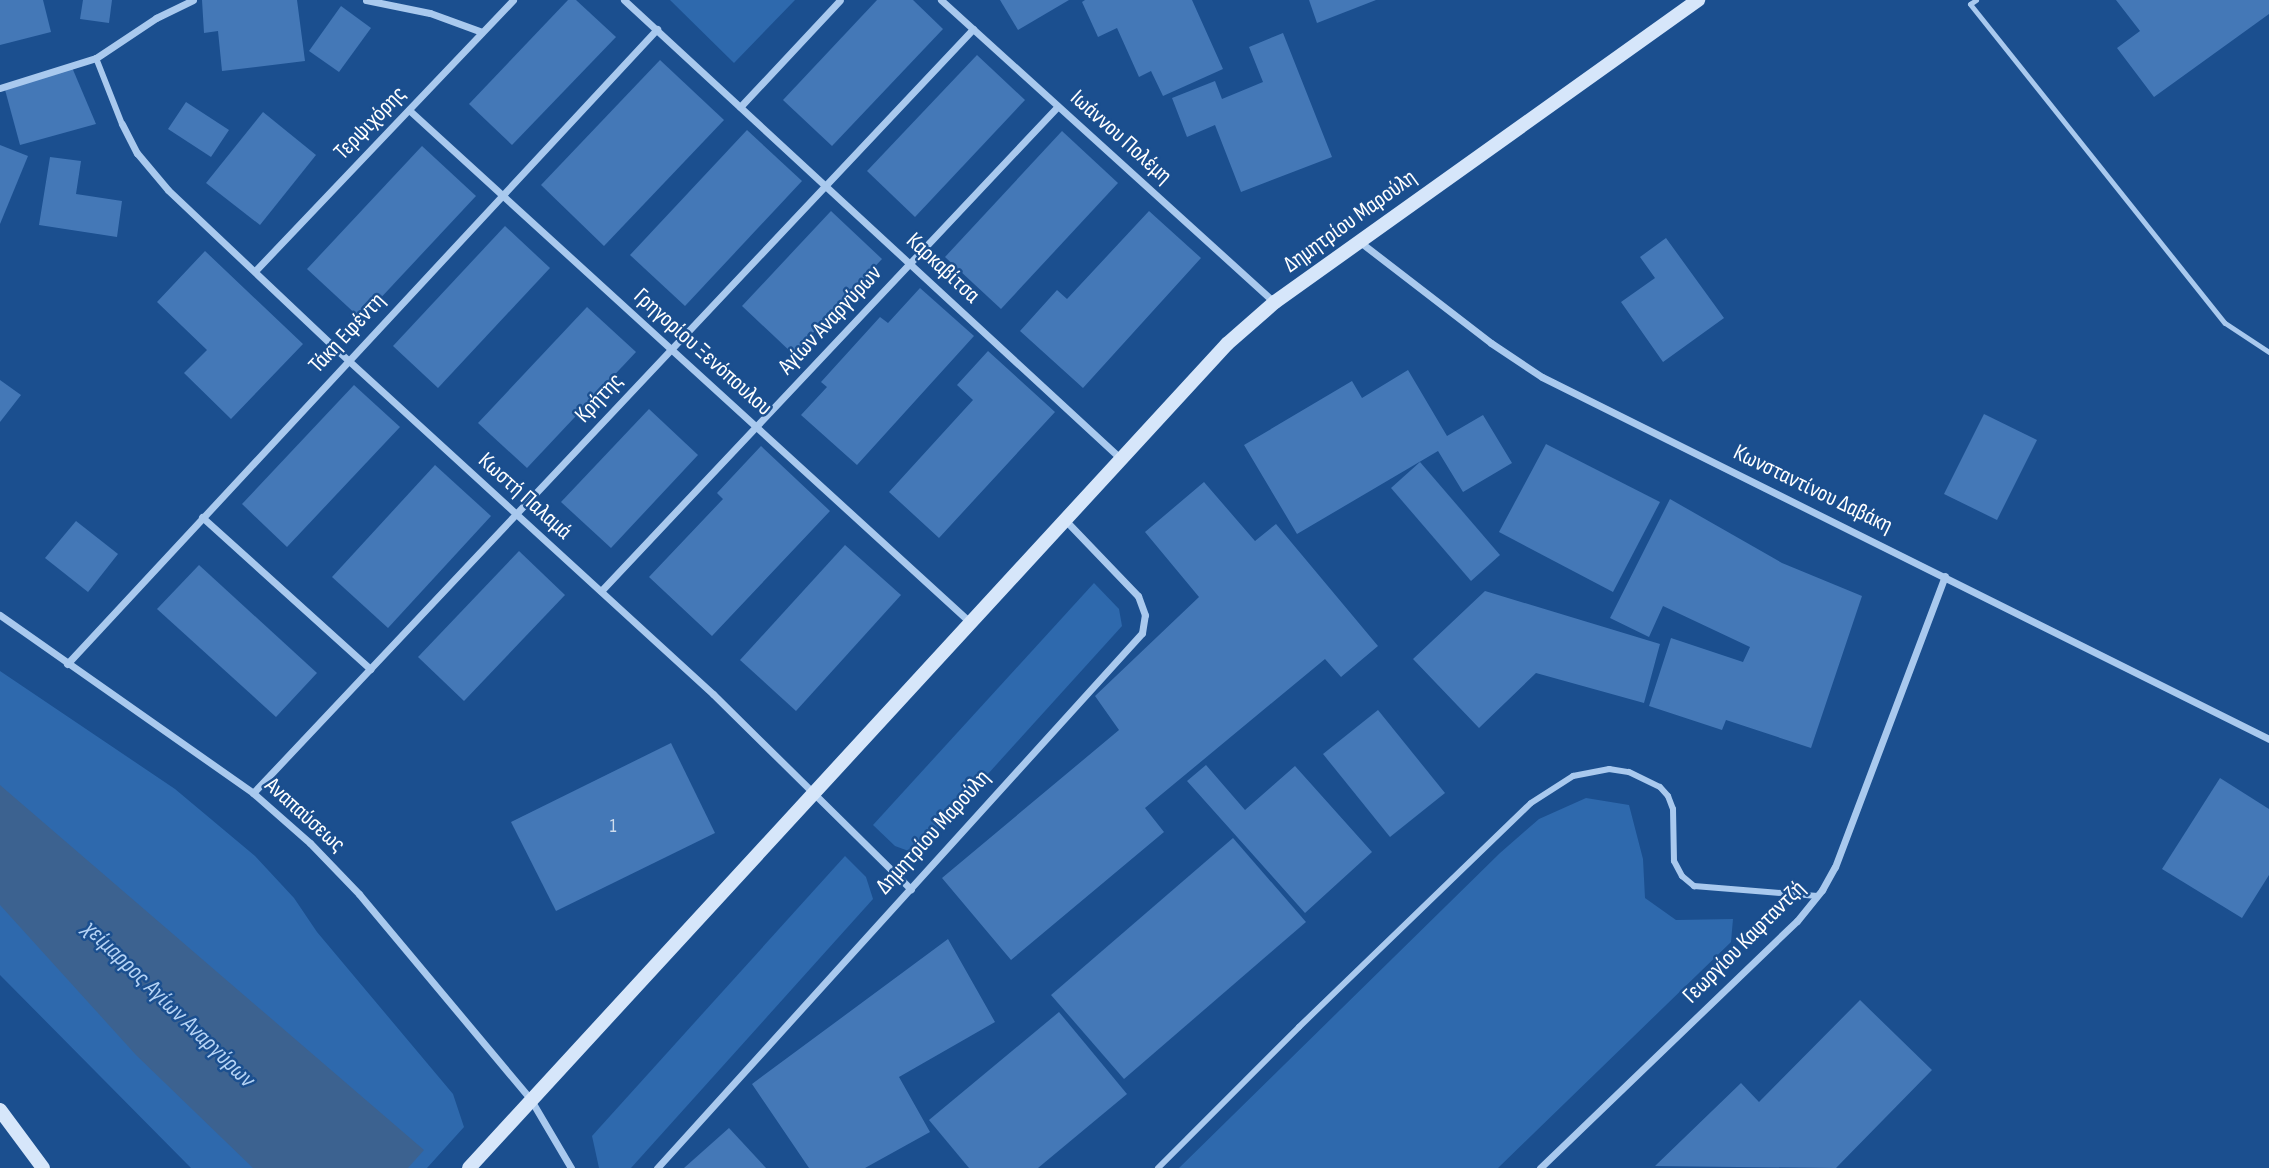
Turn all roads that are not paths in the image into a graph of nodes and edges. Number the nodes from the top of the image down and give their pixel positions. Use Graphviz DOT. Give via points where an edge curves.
graph roads {
  1 [pos="193,0"];
  2 [pos="366,0"];
  3 [pos="513,0"];
  4 [pos="624,0"];
  5 [pos="840,0"];
  6 [pos="941,0"];
  7 [pos="1698,0"];
  8 [pos="1976,0"];
  9 [pos="973,29"];
  10 [pos="657,30"];
  11 [pos="482,33"];
  12 [pos="96,58"];
  13 [pos="0,88"];
  14 [pos="1058,106"];
  15 [pos="740,107"];
  16 [pos="409,110"];
  17 [pos="122,124"];
  18 [pos="826,186"];
  19 [pos="502,195"];
  20 [pos="1360,242"];
  21 [pos="910,264"];
  22 [pos="255,271"];
  23 [pos="1275,303"];
  24 [pos="671,349"];
  25 [pos="2269,352"];
  26 [pos="348,360"];
  27 [pos="756,427"];
  28 [pos="1120,458"];
  29 [pos="516,514"];
  30 [pos="202,517"];
  31 [pos="1064,519"];
  32 [pos="1945,576"];
  33 [pos="601,591"];
  34 [pos="0,615"];
  35 [pos="971,623"];
  36 [pos="66,664"];
  37 [pos="370,670"];
  38 [pos="2269,737"];
  39 [pos="253,793"];
  40 [pos="814,793"];
  41 [pos="911,889"];
  42 [pos="1818,896"];
  43 [pos="531,1100"];
  44 [pos="0,1110"];
  45 [pos="43,1168"];
  46 [pos="469,1168"];
  47 [pos="571,1168"];
  48 [pos="657,1168"];
  49 [pos="1158,1168"];
  50 [pos="1540,1168"];
  1 -- 12 [label="street" via="156,18"];
  2 -- 11 [label="street" via="430,13"];
  3 -- 11 [label="street, Τερψιχόρης"];
  4 -- 10 [label="street, Καρκαβίτσα"];
  5 -- 15 [label="street"];
  6 -- 9 [label="street, Ιωάννου Πολέμη"];
  7 -- 20 [label="main road, Δημητρίου Μαρούλη"];
  8 -- 25 [label="lane" via="1970,4 2225,323"];
  9 -- 14 [label="street, Ιωάννου Πολέμη"];
  9 -- 18 [label="street, Κρήτης"];
  10 -- 15 [label="street, Καρκαβίτσα"];
  10 -- 19 [label="street, Τάκη Εφέντη"];
  11 -- 16 [label="street, Τερψιχόρης"];
  12 -- 13 [label="street"];
  12 -- 17 [label="street"];
  14 -- 21 [label="street, Αγίων Αναργύρων"];
  14 -- 23 [label="street, Ιωάννου Πολέμη"];
  15 -- 18 [label="street, Καρκαβίτσα"];
  16 -- 19 [label="street, Γρηγορίου Ξενόπουλου"];
  16 -- 22 [label="street, Τερψιχόρης"];
  17 -- 22 [label="street, Κωστή Παλαμά" via="156,177"];
  18 -- 21 [label="street, Καρκαβίτσα"];
  18 -- 24 [label="street, Κρήτης"];
  19 -- 24 [label="street, Γρηγορίου Ξενόπουλου"];
  19 -- 26 [label="street, Τάκη Εφέντη"];
  20 -- 23 [label="main road, Δημητρίου Μαρούλη"];
  20 -- 32 [label="street, Κωνσταντίνου Δαβάκη" via="1535,373"];
  21 -- 27 [label="street, Αγίων Αναργύρων"];
  21 -- 28 [label="street, Καρκαβίτσα"];
  22 -- 26 [label="street, Κωστή Παλαμά"];
  23 -- 28 [label="main road, Δημητρίου Μαρούλη" via="1227,344"];
  24 -- 27 [label="street, Γρηγορίου Ξενόπουλου"];
  24 -- 29 [label="street, Κρήτης"];
  26 -- 29 [label="street, Κωστή Παλαμά"];
  26 -- 30 [label="street, Τάκη Εφέντη"];
  27 -- 33 [label="street, Αγίων Αναργύρων"];
  27 -- 35 [label="street, Γρηγορίου Ξενόπουλου"];
  28 -- 31 [label="main road, Δημητρίου Μαρούλη"];
  29 -- 33 [label="street, Κωστή Παλαμά"];
  29 -- 37 [label="street, Κρήτης"];
  30 -- 36 [label="street, Τάκη Εφέντη"];
  30 -- 37 [label="street"];
  31 -- 35 [label="main road, Δημητρίου Μαρούλη"];
  31 -- 41 [label="street, Δημητρίου Μαρούλη" via="1138,596 1146,615 1145,628"];
  32 -- 38 [label="street, Κωνσταντίνου Δαβάκη"];
  32 -- 42 [label="street, Γεωργίου Καφταντζή" via="1835,867"];
  33 -- 40 [label="street, Κωστή Παλαμά"];
  34 -- 36 [label="street, Αναπαύσεως"];
  35 -- 40 [label="main road, Δημητρίου Μαρούλη"];
  36 -- 39 [label="street, Αναπαύσεως"];
  37 -- 39 [label="street, Κρήτης"];
  39 -- 43 [label="street, Αναπαύσεως" via="359,894"];
  40 -- 41 [label="street, Κωστή Παλαμά"];
  40 -- 43 [label="main road, Δημητρίου Μαρούλη"];
  41 -- 48 [label="street, Δημητρίου Μαρούλη"];
  42 -- 49 [label="street" via="1694,886 1674,861 1673,809 1660,787 1629,772 1609,769 1573,776 1531,803"];
  42 -- 50 [label="street, Γεωργίου Καφταντζή"];
  43 -- 46 [label="main road, Δημητρίου Μαρούλη"];
  43 -- 47 [label="street, Αναπαύσεως"];
  44 -- 45 [label="main road"];
}
